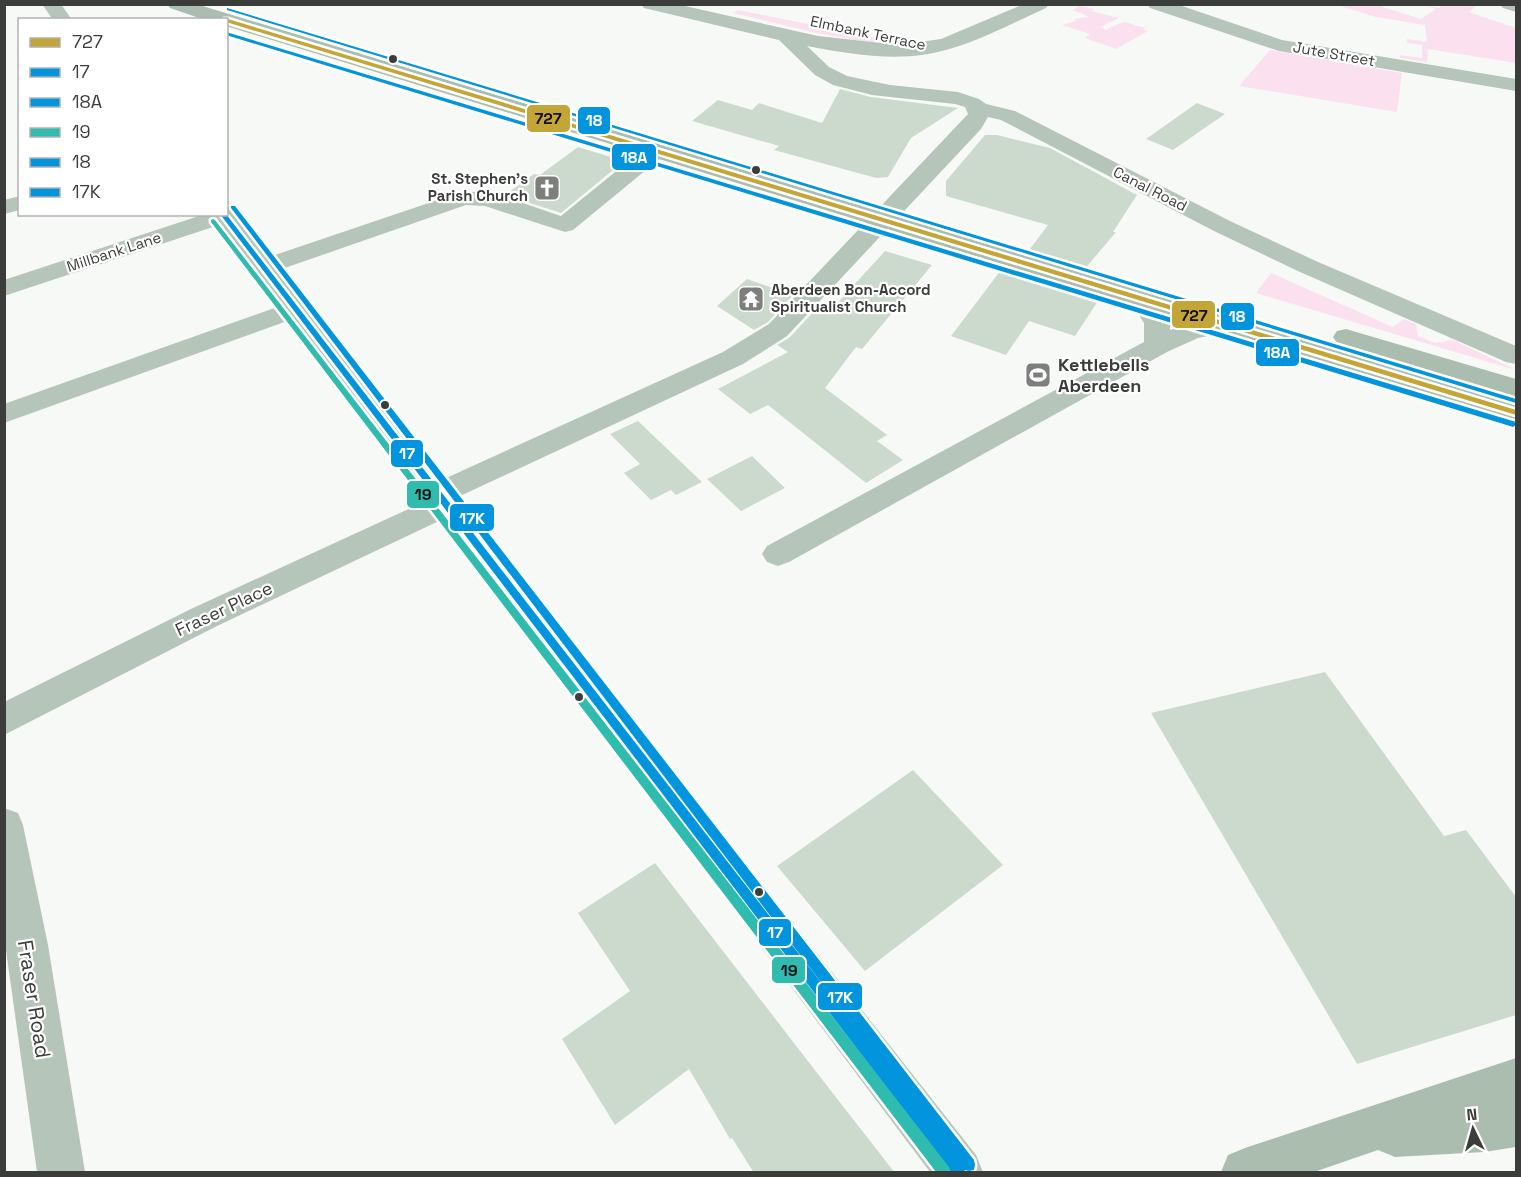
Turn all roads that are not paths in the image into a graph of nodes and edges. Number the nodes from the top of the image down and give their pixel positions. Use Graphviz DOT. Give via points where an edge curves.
graph roads {
  1 [pos="51,4"];
  2 [pos="176,4"];
  3 [pos="234,4"];
  4 [pos="650,4"];
  5 [pos="1040,4"];
  6 [pos="1156,4"];
  7 [pos="1509,4"];
  8 [pos="1516,7"];
  9 [pos="716,11"];
  10 [pos="62,18"];
  11 [pos="220,18"];
  12 [pos="228,21"];
  13 [pos="833,26"];
  14 [pos="791,41"];
  15 [pos="935,47"];
  16 [pos="1516,85"];
  17 [pos="979,109"];
  18 [pos="655,151"];
  19 [pos="890,211"];
  20 [pos="220,216"];
  21 [pos="224,216"];
  22 [pos="264,267"];
  23 [pos="4,288"];
  24 [pos="1142,299"];
  25 [pos="296,309"];
  26 [pos="1225,325"];
  27 [pos="1157,346"];
  28 [pos="1516,356"];
  29 [pos="1516,388"];
  30 [pos="1516,413"];
  31 [pos="4,414"];
  32 [pos="442,499"];
  33 [pos="778,554"];
  34 [pos="4,720"];
  35 [pos="5,827"];
  36 [pos="1516,1081"];
  37 [pos="1516,1124"];
  38 [pos="1357,1137"];
  39 [pos="61,1173"];
  40 [pos="959,1173"];
  41 [pos="1245,1173"];
  1 -- 10 [label="street"];
  2 -- 11 [label="main road"];
  3 -- 19 [label="main road" via="816,181"];
  4 -- 9 [label="street, Elmbank Terrace"];
  5 -- 15 [label="street"];
  6 -- 16 [label="street, Jute Street" via="1280,45"];
  7 -- 8 [label="street"];
  9 -- 14 [label="street, Elmbank Terrace"];
  12 -- 18 [label="main road"];
  13 -- 15 [label="street, Elmbank Terrace"];
  14 -- 15 [label="street, Elmbank Terrace" via="883,50"];
  14 -- 17 [label="street, Canal Road" via="821,70 845,82 958,98"];
  17 -- 19 [label="street, Fraser Place" via="973,124"];
  17 -- 28 [label="street, Canal Road" via="1008,115 1222,226"];
  18 -- 19 [label="main road"];
  18 -- 22 [label="street" via="565,225 488,199 464,198"];
  19 -- 24 [label="main road"];
  19 -- 29 [label="main road"];
  19 -- 32 [label="street, Fraser Place" via="778,330 755,346"];
  20 -- 23 [label="street, Millbank Lane"];
  21 -- 22 [label="street"];
  22 -- 25 [label="street"];
  24 -- 26 [label="main road"];
  24 -- 27 [label="street" via="1157,323"];
  25 -- 31 [label="street"];
  25 -- 32 [label="street"];
  26 -- 27 [label="street" via="1191,331"];
  26 -- 30 [label="main road"];
  27 -- 33 [label="street"];
  32 -- 34 [label="street, Fraser Place"];
  32 -- 40 [label="street"];
  35 -- 39 [label="street, Fraser Road"];
  36 -- 38 [label="main road"];
  37 -- 38 [label="main road"];
  38 -- 41 [label="main road"];
}
